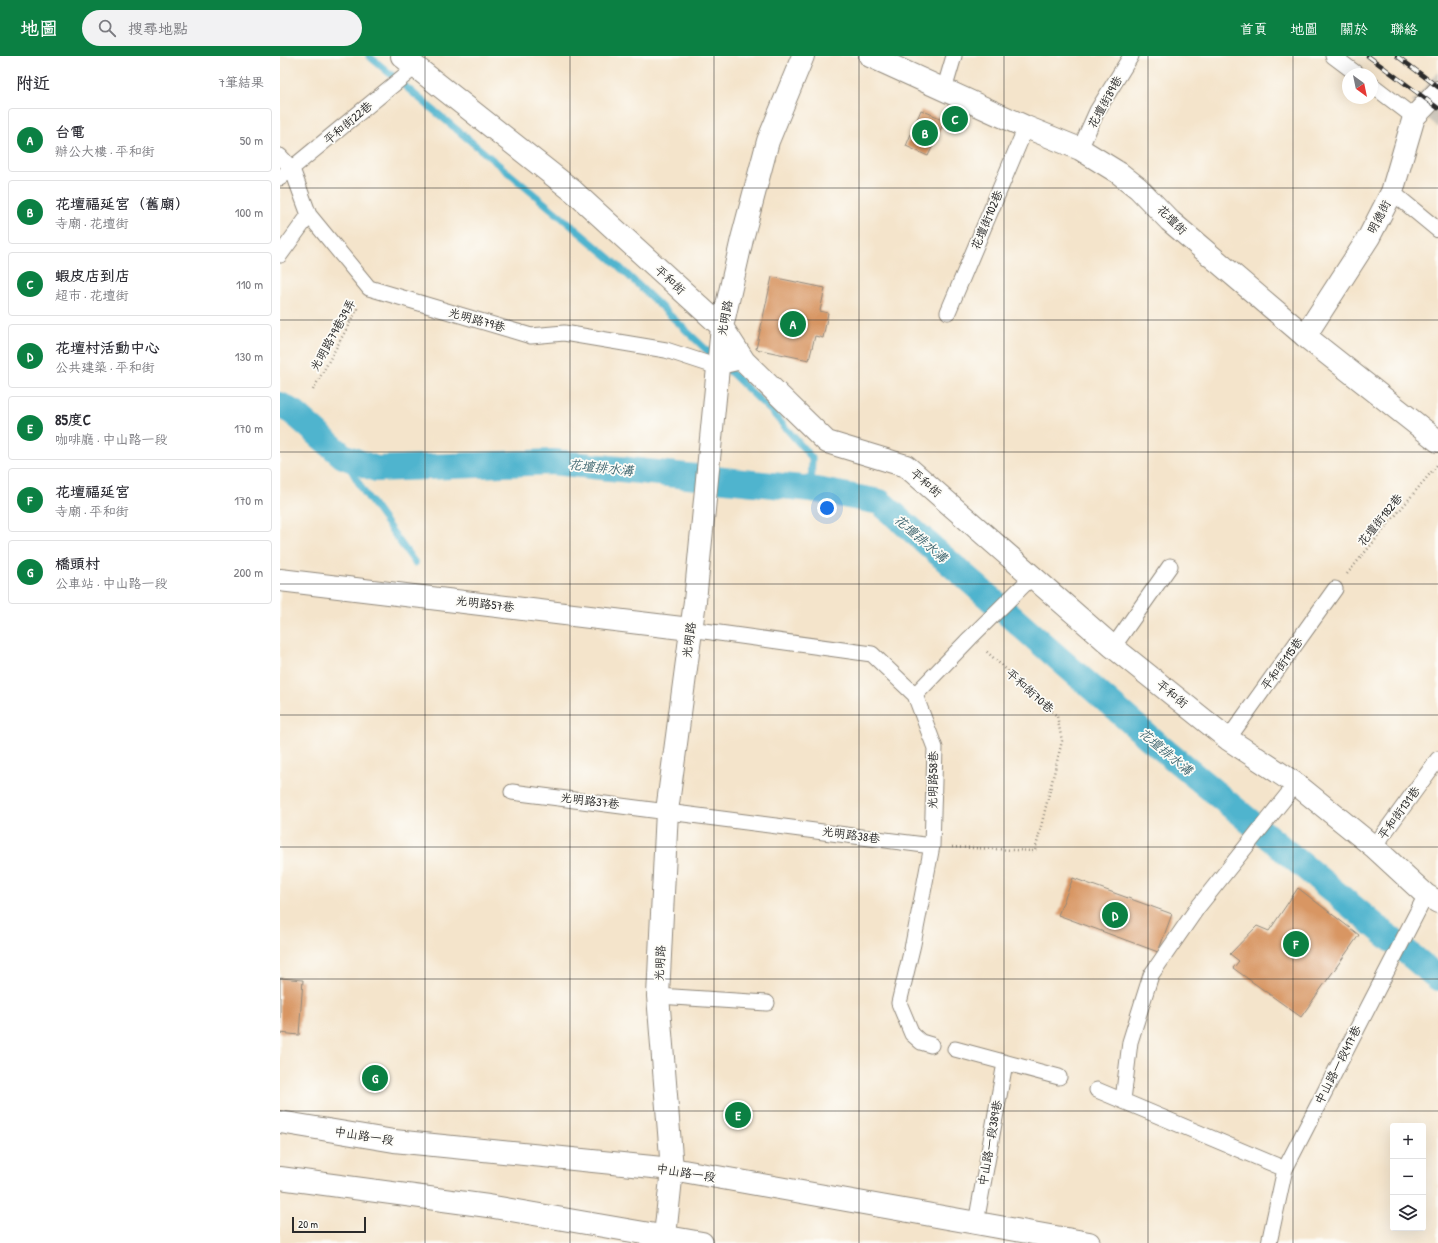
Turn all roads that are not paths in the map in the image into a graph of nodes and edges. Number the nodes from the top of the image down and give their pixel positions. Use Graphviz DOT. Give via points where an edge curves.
graph roads {
  1 [pos="803,56"];
  2 [pos="870,56"];
  3 [pos="954,56"];
  4 [pos="1131,56"];
  5 [pos="1333,56"];
  6 [pos="408,62"];
  7 [pos="1349,68"];
  8 [pos="944,90"];
  9 [pos="1378,90"];
  10 [pos="1438,92"];
  11 [pos="1414,117"];
  12 [pos="1026,127"];
  13 [pos="1080,149"];
  14 [pos="280,156"];
  15 [pos="286,173"];
  16 [pos="1392,192"];
  17 [pos="309,215"];
  18 [pos="1438,230"];
  19 [pos="280,255"];
  20 [pos="948,312"];
  21 [pos="722,327"];
  22 [pos="1305,336"];
  23 [pos="744,361"];
  24 [pos="718,367"];
  25 [pos="1438,441"];
  26 [pos="1170,566"];
  27 [pos="1033,576"];
  28 [pos="280,580"];
  29 [pos="1335,588"];
  30 [pos="690,629"];
  31 [pos="1113,647"];
  32 [pos="915,695"];
  33 [pos="1228,739"];
  34 [pos="1438,760"];
  35 [pos="1296,784"];
  36 [pos="512,792"];
  37 [pos="667,810"];
  38 [pos="932,846"];
  39 [pos="1374,847"];
  40 [pos="1432,898"];
  41 [pos="658,996"];
  42 [pos="767,1003"];
  43 [pos="931,1045"];
  44 [pos="955,1049"];
  45 [pos="1005,1063"];
  46 [pos="1059,1077"];
  47 [pos="1097,1090"];
  48 [pos="1123,1100"];
  49 [pos="280,1122"];
  50 [pos="672,1169"];
  51 [pos="1284,1169"];
  52 [pos="280,1178"];
  53 [pos="976,1222"];
  54 [pos="664,1240"];
  55 [pos="702,1243"];
  56 [pos="1089,1243"];
  57 [pos="1269,1243"];
  1 -- 21 [label="street, 光明路" via="768,141"];
  2 -- 8 [label="street, 花壇街"];
  3 -- 8 [label="lane"];
  4 -- 13 [label="lane, 花壇街89巷" via="1097,111"];
  5 -- 7 [label="lane"];
  6 -- 15 [label="lane, 平和街22巷"];
  6 -- 21 [label="street, 平和街" via="573,190"];
  8 -- 12 [label="street, 花壇街"];
  9 -- 11 [label="lane"];
  10 -- 11 [label="street, 明德街"];
  11 -- 16 [label="street, 明德街"];
  12 -- 13 [label="street, 花壇街"];
  12 -- 20 [label="lane, 花壇街102巷"];
  13 -- 22 [label="street, 花壇街" via="1138,188 1170,221"];
  14 -- 15 [label="lane"];
  15 -- 17 [label="lane"];
  16 -- 18 [label="lane"];
  16 -- 22 [label="street, 明德街" via="1368,237"];
  17 -- 19 [label="lane"];
  17 -- 24 [label="lane, 光明路79巷" via="369,288 531,336 564,333 666,350"];
  21 -- 23 [label="street, 平和街"];
  21 -- 24 [label="street, 光明路"];
  22 -- 25 [label="street, 花壇街"];
  23 -- 24 [label="lane"];
  23 -- 27 [label="street, 平和街" via="827,442 906,466"];
  24 -- 30 [label="street, 光明路"];
  26 -- 31 [label="lane"];
  27 -- 31 [label="street, 平和街"];
  27 -- 32 [label="lane"];
  28 -- 30 [label="street, 光明路57巷"];
  29 -- 33 [label="lane, 平和街115巷"];
  30 -- 32 [label="lane, 光明路58巷" via="872,654"];
  30 -- 37 [label="street, 光明路"];
  31 -- 33 [label="street, 平和街"];
  32 -- 38 [label="lane, 光明路58巷" via="935,748"];
  33 -- 35 [label="street, 平和街"];
  34 -- 39 [label="lane, 平和街131巷"];
  35 -- 39 [label="street, 平和街"];
  35 -- 48 [label="lane" via="1198,907 1151,975 1130,1042"];
  36 -- 37 [label="lane, 光明路37巷"];
  37 -- 38 [label="lane, 光明路38巷"];
  37 -- 41 [label="street, 光明路"];
  38 -- 43 [label="lane, 光明路58巷" via="899,1003 912,1034 921,1042"];
  39 -- 40 [label="street, 平和街"];
  40 -- 51 [label="lane, 中山路一段417巷"];
  41 -- 42 [label="lane"];
  41 -- 50 [label="street, 光明路"];
  44 -- 45 [label="lane"];
  45 -- 46 [label="lane"];
  45 -- 53 [label="lane, 中山路一段389巷"];
  47 -- 48 [label="lane"];
  48 -- 51 [label="lane"];
  49 -- 50 [label="street, 中山路一段" via="394,1141"];
  50 -- 53 [label="street, 中山路一段"];
  50 -- 54 [label="street, 光明路"];
  51 -- 57 [label="lane, 中山路一段417巷"];
  52 -- 54 [label="street" via="488,1206"];
  53 -- 56 [label="street, 中山路一段"];
  54 -- 55 [label="street"];
}
